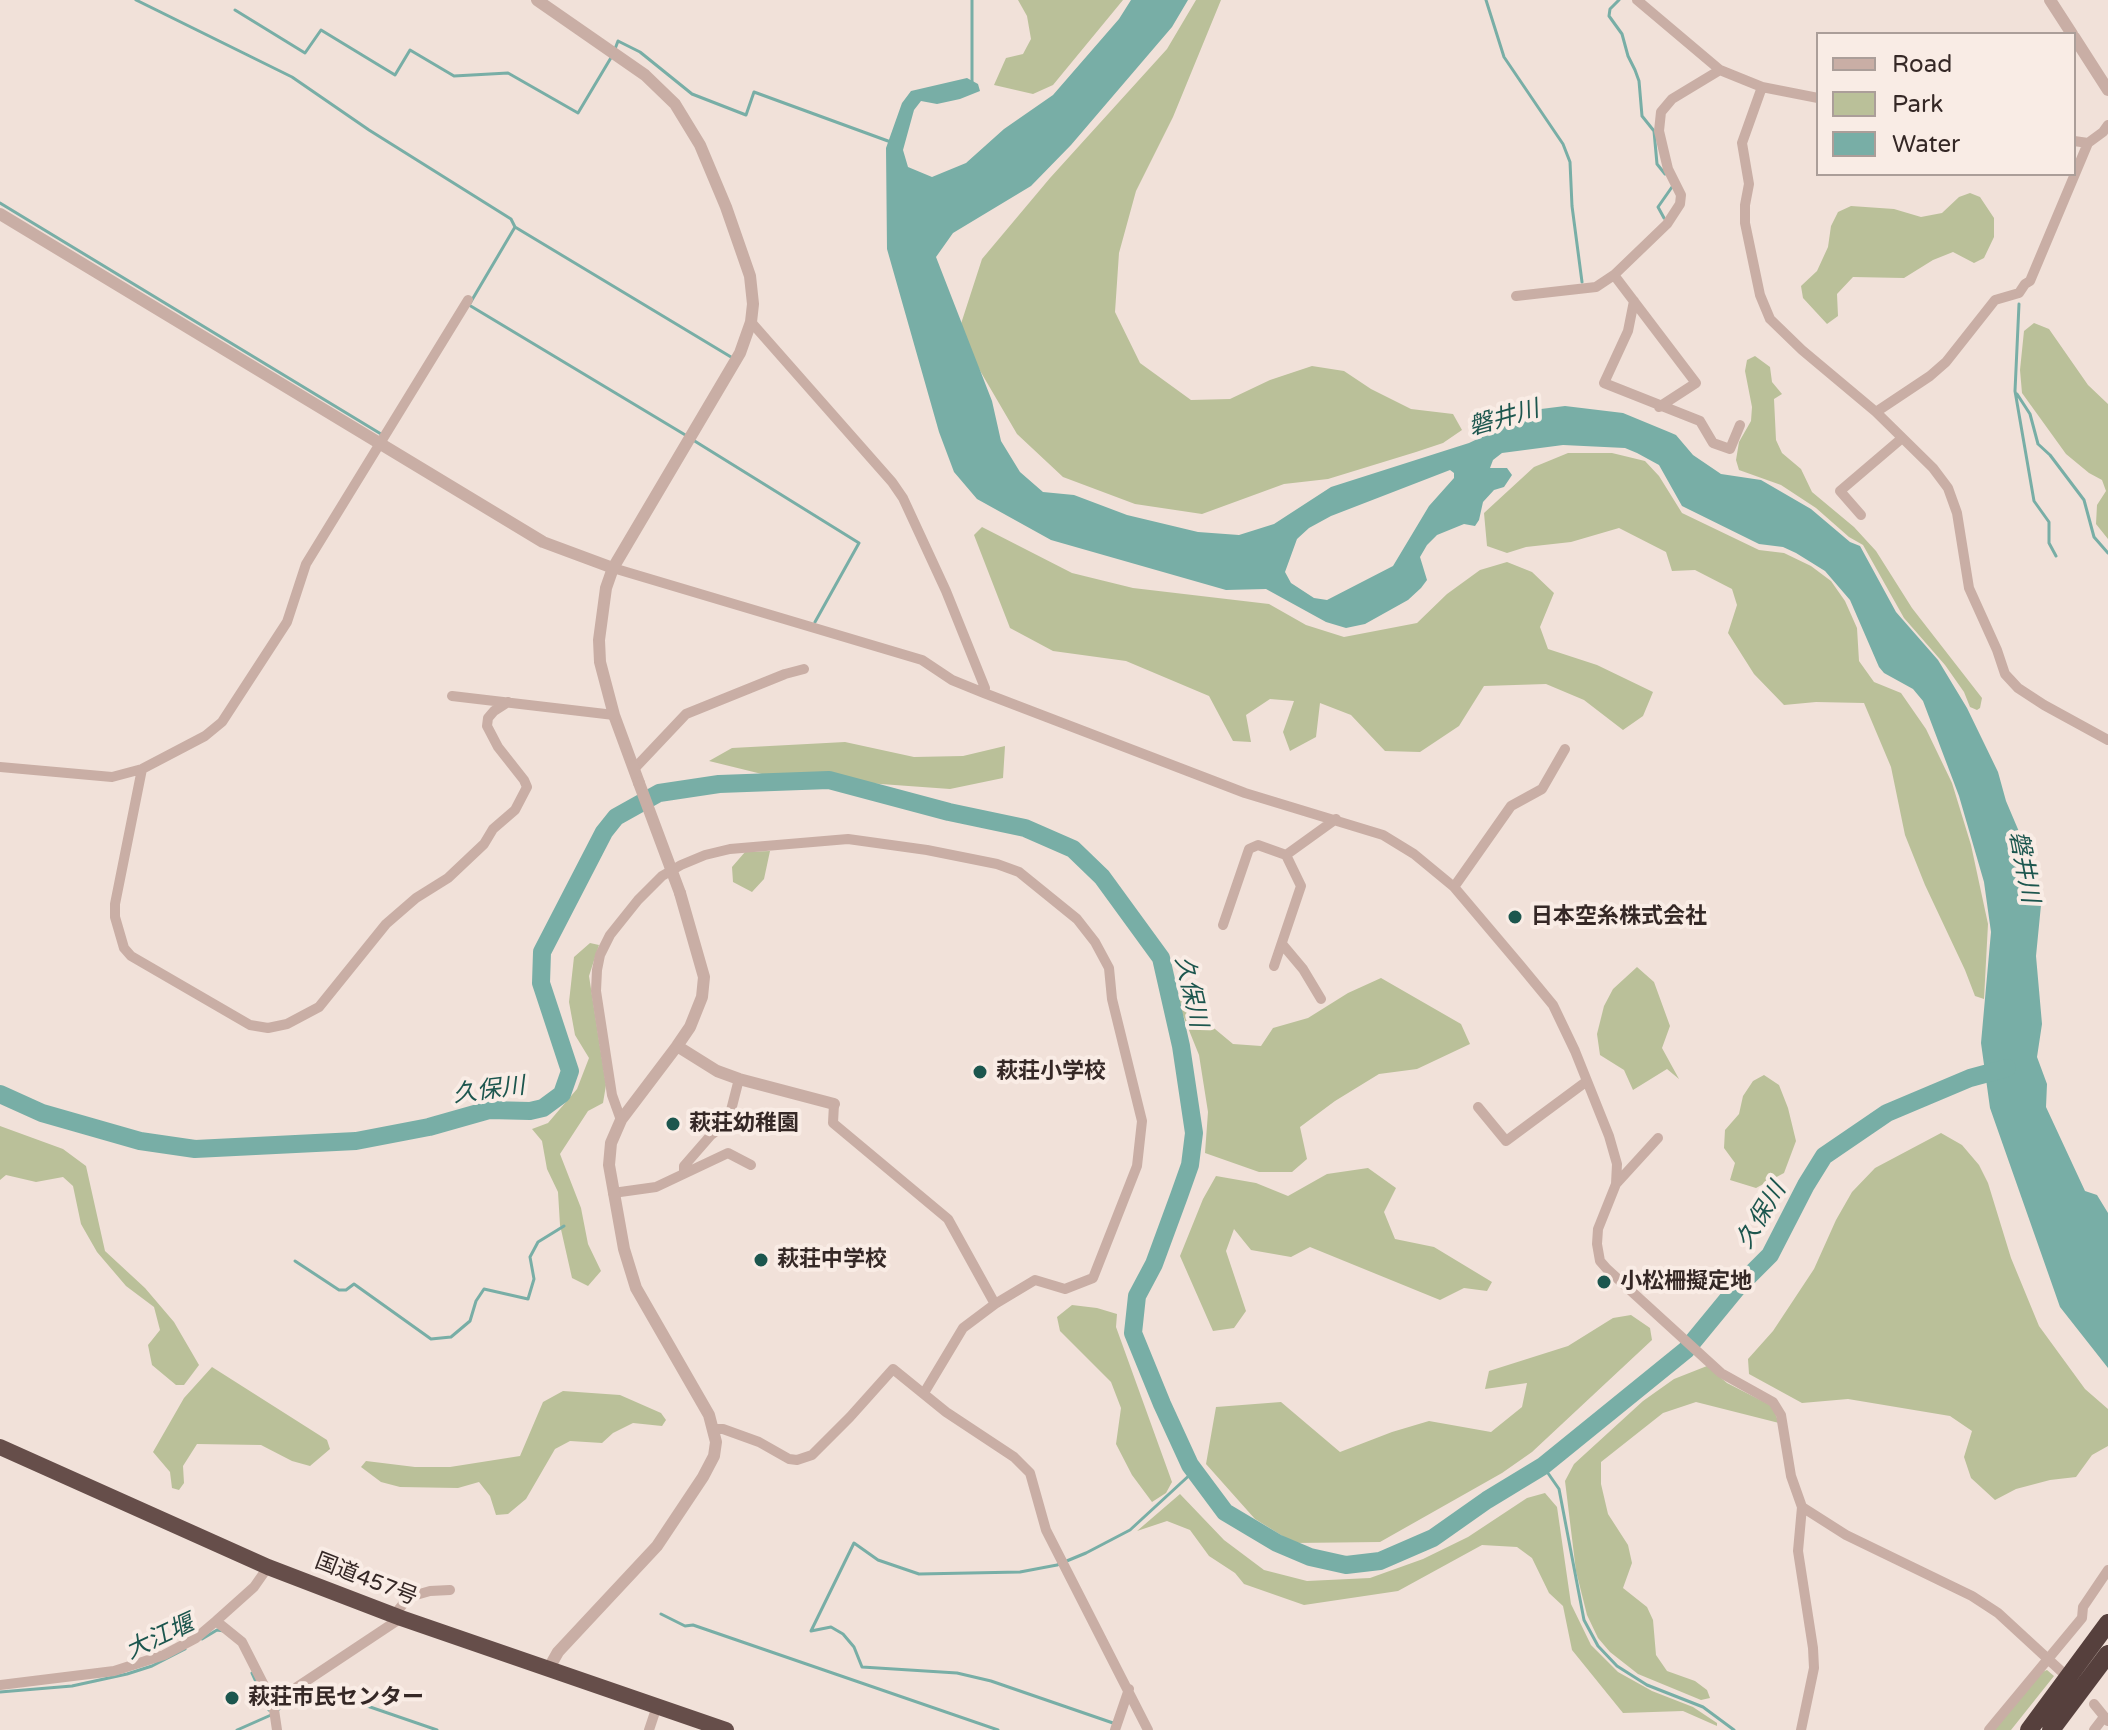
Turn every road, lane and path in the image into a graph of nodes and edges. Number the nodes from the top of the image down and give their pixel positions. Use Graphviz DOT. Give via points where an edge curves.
graph roads {
  1 [pos="537,0"];
  2 [pos="1637,0"];
  3 [pos="2050,0"];
  4 [pos="2070,32"];
  5 [pos="2076,41"];
  6 [pos="1720,70"];
  7 [pos="1762,87"];
  8 [pos="2108,90"];
  9 [pos="1816,98"];
  10 [pos="2108,125"];
  11 [pos="2076,141"];
  12 [pos="2088,143"];
  13 [pos="2076,172"];
  14 [pos="2074,176"];
  15 [pos="0,214"];
  16 [pos="1614,275"];
  17 [pos="1516,296"];
  18 [pos="468,300"];
  19 [pos="1634,301"];
  20 [pos="751,322"];
  21 [pos="1659,407"];
  22 [pos="1876,412"];
  23 [pos="1740,425"];
  24 [pos="1901,439"];
  25 [pos="381,443"];
  26 [pos="1861,515"];
  27 [pos="613,568"];
  28 [pos="804,669"];
  29 [pos="984,693"];
  30 [pos="452,696"];
  31 [pos="508,702"];
  32 [pos="614,715"];
  33 [pos="2108,740"];
  34 [pos="1565,749"];
  35 [pos="0,767"];
  36 [pos="142,769"];
  37 [pos="634,769"];
  38 [pos="1336,819"];
  39 [pos="1286,855"];
  40 [pos="1454,887"];
  41 [pos="1223,925"];
  42 [pos="1282,944"];
  43 [pos="1274,966"];
  44 [pos="1321,999"];
  45 [pos="677,1046"];
  46 [pos="739,1079"];
  47 [pos="1587,1081"];
  48 [pos="834,1104"];
  49 [pos="1478,1107"];
  50 [pos="621,1120"];
  51 [pos="1658,1138"];
  52 [pos="751,1165"];
  53 [pos="684,1172"];
  54 [pos="1616,1184"];
  55 [pos="613,1193"];
  56 [pos="995,1304"];
  57 [pos="924,1393"];
  58 [pos="714,1429"];
  59 [pos="0,1447"];
  60 [pos="1802,1507"];
  61 [pos="268,1567"];
  62 [pos="2108,1570"];
  63 [pos="450,1590"];
  64 [pos="398,1616"];
  65 [pos="216,1621"];
  66 [pos="2108,1623"];
  67 [pos="2108,1654"];
  68 [pos="2047,1659"];
  69 [pos="549,1668"];
  70 [pos="2061,1671"];
  71 [pos="0,1685"];
  72 [pos="1129,1689"];
  73 [pos="273,1703"];
  74 [pos="2094,1704"];
  75 [pos="657,1706"];
  76 [pos="2106,1719"];
  77 [pos="277,1730"];
  78 [pos="649,1730"];
  79 [pos="726,1730"];
  80 [pos="1115,1730"];
  81 [pos="1148,1730"];
  82 [pos="1801,1730"];
  83 [pos="1989,1730"];
  84 [pos="2029,1730"];
  85 [pos="2051,1730"];
  86 [pos="2094,1730"];
  1 -- 20 [label="street" via="645,75 675,104 700,145 750,276"];
  2 -- 6 [label="street"];
  3 -- 4 [label="street"];
  5 -- 8 [label="street"];
  6 -- 7 [label="street"];
  6 -- 16 [label="street" via="1672,99 1661,112 1659,131 1680,204 1667,224"];
  7 -- 9 [label="street"];
  7 -- 22 [label="street" via="1742,143 1749,184 1745,223 1760,295 1770,319"];
  10 -- 12 [label="street"];
  11 -- 12 [label="street"];
  12 -- 13 [label="street"];
  14 -- 22 [label="street" via="2030,281 2019,293 1995,300 1946,362"];
  15 -- 25 [label="street"];
  16 -- 17 [label="street" via="1590,289"];
  16 -- 19 [label="street"];
  18 -- 25 [label="street"];
  19 -- 21 [label="street" via="1696,383"];
  19 -- 21 [label="street" via="1628,331 1604,383"];
  20 -- 27 [label="street" via="740,353"];
  20 -- 29 [label="street" via="903,498 946,591"];
  21 -- 23 [label="street" via="1700,421 1713,443 1730,449"];
  22 -- 24 [label="street"];
  24 -- 26 [label="street" via="1840,491"];
  24 -- 33 [label="street" via="1948,488 1969,588 2005,674 2044,705"];
  25 -- 27 [label="street" via="543,542"];
  25 -- 36 [label="street" via="306,564 287,622 222,722"];
  27 -- 29 [label="street" via="884,647 922,660"];
  27 -- 32 [label="street" via="599,640"];
  28 -- 37 [label="street" via="686,714"];
  29 -- 38 [label="street" via="1245,793"];
  30 -- 31 [label="street"];
  31 -- 32 [label="street"];
  31 -- 36 [label="street" via="494,711 487,726 524,780 525,795 515,810 448,878 386,924 319,1007 268,1028 250,1025 124,948 115,904"];
  32 -- 37 [label="street"];
  34 -- 40 [label="street" via="1542,789 1511,806"];
  35 -- 36 [label="street" via="112,777"];
  37 -- 45 [label="street, bridge" via="680,893 704,977 698,1010"];
  38 -- 39 [label="street"];
  38 -- 40 [label="street" via="1383,835"];
  39 -- 41 [label="street" via="1258,845 1249,849"];
  39 -- 42 [label="street" via="1301,886"];
  40 -- 47 [label="street" via="1553,1005"];
  42 -- 43 [label="street"];
  42 -- 44 [label="street"];
  45 -- 46 [label="street"];
  45 -- 50 [label="street"];
  46 -- 48 [label="street"];
  46 -- 53 [label="street" via="728,1122 702,1145"];
  47 -- 49 [label="street" via="1506,1141"];
  47 -- 54 [label="street" via="1617,1164"];
  48 -- 56 [label="street" via="833,1123 948,1219"];
  50 -- 55 [label="street" via="611,1143"];
  50 -- 56 [label="street" via="612,1095 597,970 610,935 662,876 730,849 848,839 927,850 1019,872 1077,919 1109,968 1142,1121 1137,1166 1093,1278 1065,1289 1035,1280"];
  51 -- 54 [label="street"];
  52 -- 53 [label="street" via="728,1153"];
  53 -- 55 [label="street" via="656,1187"];
  54 -- 60 [label="street" via="1598,1229 1600,1261 1721,1373 1773,1402 1781,1415"];
  55 -- 58 [label="street" via="636,1288"];
  56 -- 57 [label="street" via="963,1328"];
  57 -- 58 [label="street" via="893,1369 812,1455 797,1460"];
  57 -- 72 [label="street" via="1030,1473 1046,1530"];
  58 -- 69 [label="street" via="714,1456 657,1546"];
  59 -- 61 [label="highway, 国道457号"];
  60 -- 68 [label="street" via="1858,1541 1972,1596"];
  60 -- 82 [label="street" via="1798,1551 1814,1668"];
  61 -- 64 [label="highway, 国道457号"];
  61 -- 65 [label="street"];
  62 -- 68 [label="street" via="2083,1607 2082,1618"];
  63 -- 64 [label="street" via="409,1597"];
  64 -- 69 [label="highway, 国道457号"];
  64 -- 73 [label="street"];
  65 -- 71 [label="street" via="164,1655 114,1671"];
  65 -- 73 [label="street" via="242,1642"];
  66 -- 84 [label="highway"];
  67 -- 85 [label="highway"];
  68 -- 70 [label="street"];
  68 -- 83 [label="street"];
  69 -- 75 [label="highway, 国道457号"];
  72 -- 80 [label="street"];
  72 -- 81 [label="street"];
  73 -- 77 [label="street"];
  74 -- 76 [label="street"];
  75 -- 78 [label="street"];
  75 -- 79 [label="highway, 国道457号"];
  76 -- 86 [label="street"];
}
